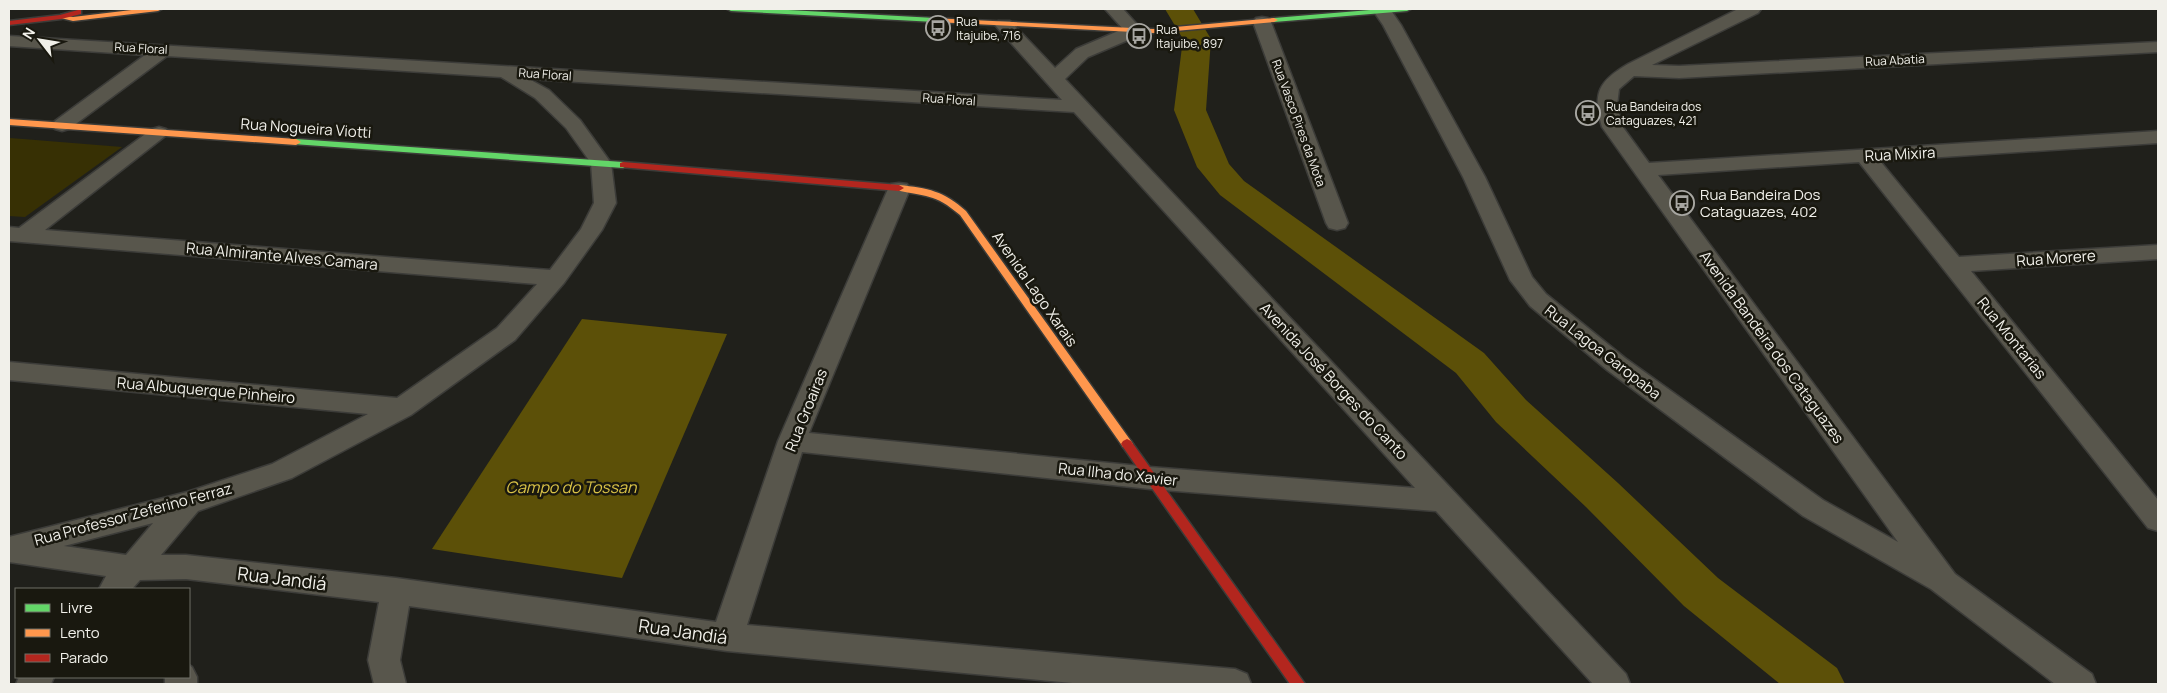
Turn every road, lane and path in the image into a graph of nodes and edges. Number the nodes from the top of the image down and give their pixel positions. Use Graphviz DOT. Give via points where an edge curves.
graph roads {
  1 [pos="104,9"];
  2 [pos="158,9"];
  3 [pos="731,9"];
  4 [pos="1114,9"];
  5 [pos="1407,9"];
  6 [pos="1381,10"];
  7 [pos="1744,11"];
  8 [pos="61,17"];
  9 [pos="1262,22"];
  10 [pos="9,24"];
  11 [pos="1004,25"];
  12 [pos="1134,31"];
  13 [pos="9,41"];
  14 [pos="2158,47"];
  15 [pos="165,49"];
  16 [pos="1633,70"];
  17 [pos="504,71"];
  18 [pos="1054,78"];
  19 [pos="1082,108"];
  20 [pos="9,122"];
  21 [pos="62,125"];
  22 [pos="160,133"];
  23 [pos="2158,137"];
  24 [pos="1865,156"];
  25 [pos="601,163"];
  26 [pos="1642,170"];
  27 [pos="900,189"];
  28 [pos="1337,223"];
  29 [pos="17,234"];
  30 [pos="2149,252"];
  31 [pos="1953,264"];
  32 [pos="2158,271"];
  33 [pos="556,278"];
  34 [pos="9,371"];
  35 [pos="402,408"];
  36 [pos="792,441"];
  37 [pos="1150,478"];
  38 [pos="1444,501"];
  39 [pos="188,503"];
  40 [pos="2158,520"];
  41 [pos="9,549"];
  42 [pos="185,578"];
  43 [pos="124,579"];
  44 [pos="1944,582"];
  45 [pos="396,591"];
  46 [pos="727,637"];
  47 [pos="390,684"];
  48 [pos="1235,684"];
  49 [pos="1298,684"];
  50 [pos="1614,684"];
  51 [pos="2080,684"];
  1 -- 8 [label="street"];
  2 -- 8 [label="street" via="73,19"];
  3 -- 11 [label="street"];
  4 -- 12 [label="street"];
  5 -- 6 [label="street"];
  6 -- 9 [label="street"];
  6 -- 44 [label="street, Rua Lagoa Garopaba" via="1474,176 1522,280 1538,300 1616,364 1813,508"];
  7 -- 16 [label="street, Avenida Bandeira dos Cataguazes"];
  8 -- 10 [label="street"];
  9 -- 12 [label="street"];
  9 -- 28 [label="street, Rua Vasco Pires da Mota"];
  11 -- 12 [label="street"];
  11 -- 18 [label="street, Avenida José Borges do Canto"];
  12 -- 18 [label="street" via="1082,53"];
  13 -- 15 [label="street, Rua Floral"];
  14 -- 16 [label="street, Rua Abatia" via="1679,72"];
  15 -- 17 [label="street, Rua Floral"];
  15 -- 21 [label="street"];
  16 -- 26 [label="street, Avenida Bandeira dos Cataguazes" via="1613,81 1606,108 1612,127"];
  17 -- 19 [label="street, Rua Floral"];
  17 -- 25 [label="street, Rua Professor Zeferino Ferraz" via="542,94 573,124"];
  18 -- 19 [label="street, Avenida José Borges do Canto"];
  19 -- 38 [label="street, Avenida José Borges do Canto"];
  20 -- 21 [label="street, Rua Nogueira Viotti"];
  21 -- 22 [label="street, Rua Nogueira Viotti"];
  22 -- 25 [label="street, Rua Nogueira Viotti"];
  22 -- 29 [label="street"];
  23 -- 24 [label="street, Rua Mixira"];
  24 -- 26 [label="street, Rua Mixira"];
  24 -- 31 [label="street, Rua Montarias"];
  25 -- 27 [label="street, Avenida Lago Xarais"];
  25 -- 33 [label="street, Rua Professor Zeferino Ferraz" via="605,203 591,230"];
  26 -- 44 [label="street, Avenida Bandeira dos Cataguazes"];
  27 -- 36 [label="street, Rua Groairas"];
  27 -- 37 [label="street, Avenida Lago Xarais" via="932,191 947,198 963,214"];
  29 -- 33 [label="street, Rua Almirante Alves Camara"];
  30 -- 31 [label="street, Rua Morere"];
  30 -- 32 [label="street"];
  31 -- 40 [label="street, Rua Montarias"];
  33 -- 35 [label="street, Rua Professor Zeferino Ferraz" via="506,334"];
  34 -- 35 [label="street, Rua Albuquerque Pinheiro"];
  35 -- 39 [label="street, Rua Professor Zeferino Ferraz" via="282,471"];
  36 -- 37 [label="street, Rua Ilha do Xavier"];
  36 -- 46 [label="street, Rua Groairas"];
  37 -- 38 [label="street, Rua Ilha do Xavier"];
  37 -- 49 [label="street, Avenida Lago Xarais"];
  38 -- 50 [label="street, Avenida José Borges do Canto"];
  39 -- 41 [label="street, Rua Professor Zeferino Ferraz"];
  39 -- 43 [label="street"];
  41 -- 43 [label="street, Rua Professor Zeferino Ferraz"];
  42 -- 43 [label="street, Rua Jandiá"];
  42 -- 45 [label="street, Rua Jandiá"];
  44 -- 51 [label="street, Avenida Bandeira dos Cataguazes"];
  45 -- 46 [label="street, Rua Jandiá"];
  45 -- 47 [label="street" via="384,660"];
  46 -- 48 [label="street, Rua Jandiá"];
}
